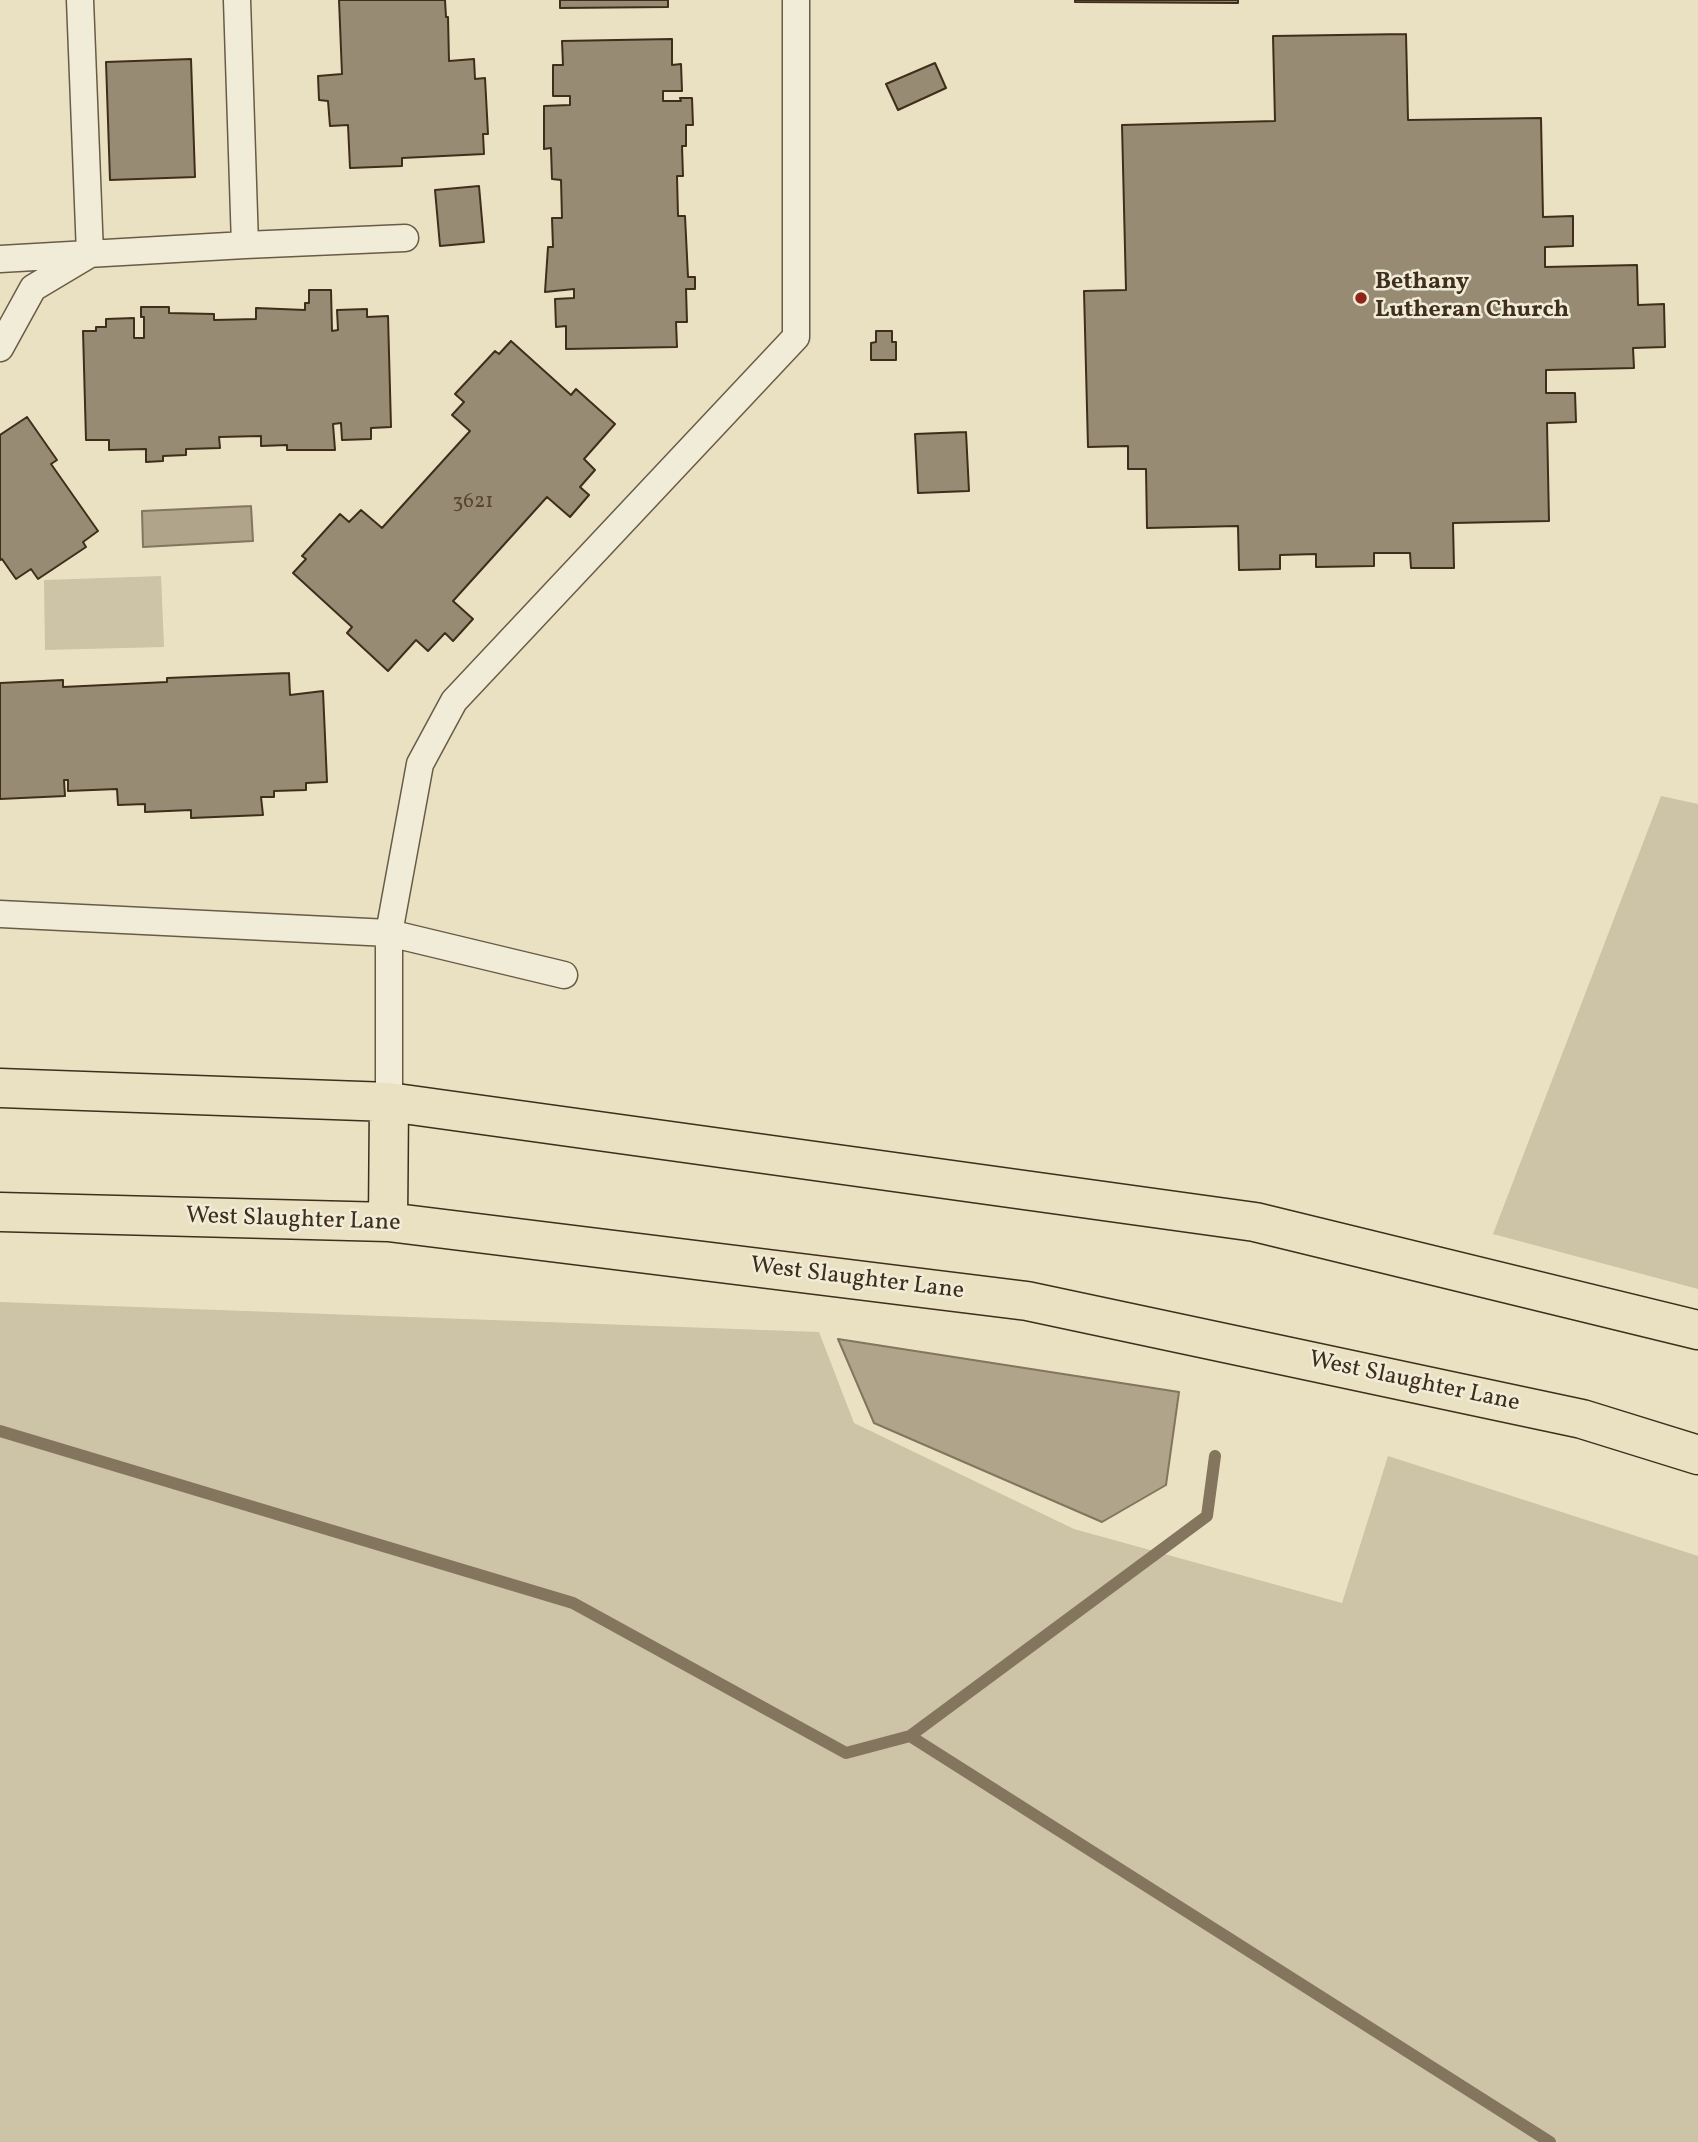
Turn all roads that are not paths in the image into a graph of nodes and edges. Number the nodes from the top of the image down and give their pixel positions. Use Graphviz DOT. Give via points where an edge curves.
graph roads {
  1 [pos="80,0"];
  2 [pos="237,0"];
  3 [pos="796,0"];
  4 [pos="405,238"];
  5 [pos="245,245"];
  6 [pos="90,254"];
  7 [pos="0,259"];
  8 [pos="0,348"];
  9 [pos="0,914"];
  10 [pos="389,933"];
  11 [pos="564,975"];
  12 [pos="0,1088"];
  13 [pos="389,1102"];
  14 [pos="0,1212"];
  15 [pos="388,1222"];
  16 [pos="1698,1330"];
  17 [pos="1698,1455"];
  1 -- 6 [label="lane"];
  2 -- 5 [label="lane"];
  3 -- 10 [label="lane" via="796,337 454,701 420,764"];
  4 -- 5 [label="lane"];
  5 -- 6 [label="lane"];
  6 -- 7 [label="lane"];
  6 -- 8 [label="lane" via="33,288"];
  9 -- 10 [label="lane"];
  10 -- 11 [label="lane"];
  10 -- 13 [label="lane"];
  12 -- 13 [label="main road"];
  13 -- 15 [label="main road"];
  13 -- 16 [label="main road" via="1255,1222"];
  14 -- 15 [label="main road, West Slaughter Lane"];
  15 -- 17 [label="main road, West Slaughter Lane" via="1027,1301 1582,1419"];
}
